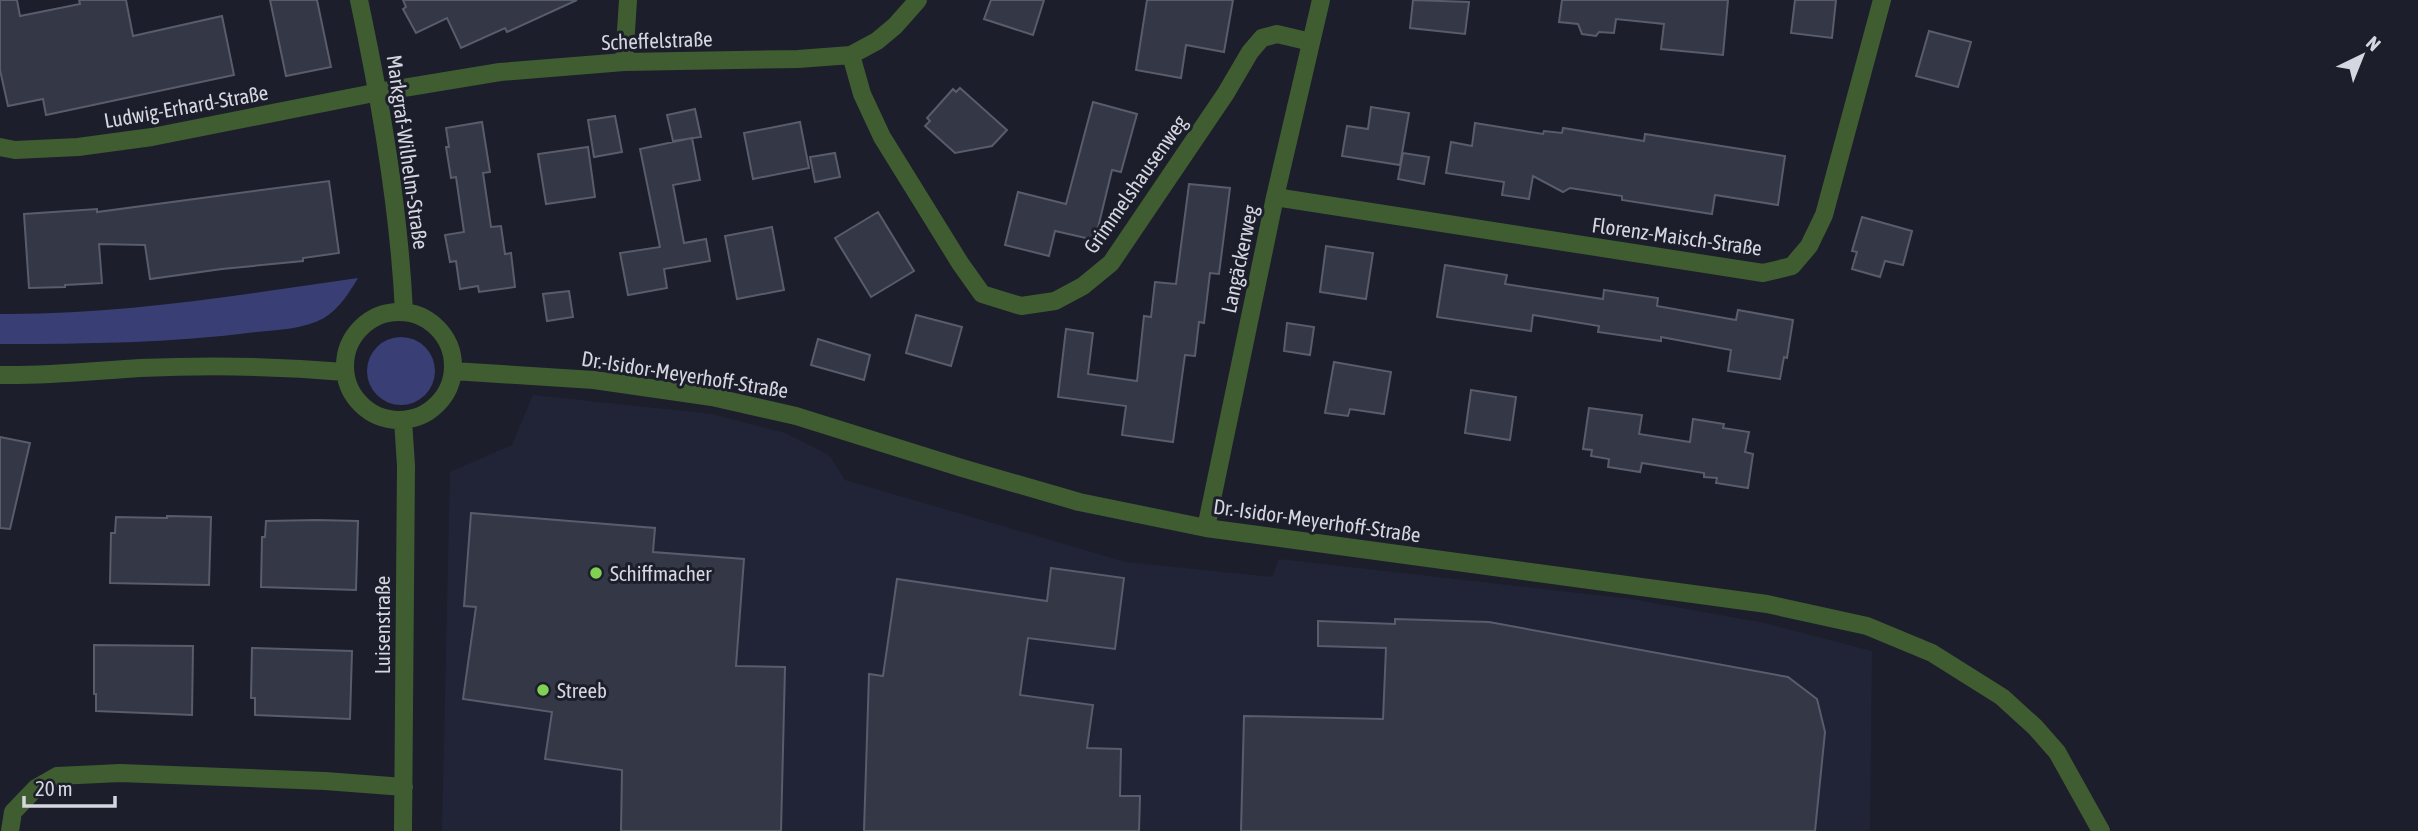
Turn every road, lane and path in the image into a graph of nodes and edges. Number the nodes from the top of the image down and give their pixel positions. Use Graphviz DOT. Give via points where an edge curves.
graph roads {
  1 [pos="359,0"];
  2 [pos="628,0"];
  3 [pos="918,0"];
  4 [pos="1321,0"];
  5 [pos="1882,0"];
  6 [pos="1311,42"];
  7 [pos="851,55"];
  8 [pos="624,62"];
  9 [pos="379,92"];
  10 [pos="0,147"];
  11 [pos="1275,197"];
  12 [pos="404,312"];
  13 [pos="453,371"];
  14 [pos="345,372"];
  15 [pos="0,375"];
  16 [pos="404,420"];
  17 [pos="1206,528"];
  18 [pos="404,786"];
  19 [pos="10,831"];
  20 [pos="403,831"];
  21 [pos="2101,831"];
  1 -- 9 [label="street, Markgraf-Wilhelm-Straße"];
  2 -- 8 [label="street"];
  3 -- 7 [label="street, Scheffelstraße" via="877,41"];
  4 -- 6 [label="street, Langäckerweg"];
  5 -- 11 [label="street, Florenz-Maisch-Straße" via="1824,215 1810,247 1791,266 1763,273"];
  6 -- 7 [label="street, Grimmelshausenweg" via="1278,34 1262,38 1111,263 1055,301 1021,306 982,293 960,263 882,137 862,94"];
  6 -- 11 [label="street, Langäckerweg"];
  7 -- 8 [label="street, Scheffelstraße"];
  8 -- 9 [label="street, Scheffelstraße" via="500,72"];
  9 -- 10 [label="street, Ludwig-Erhard-Straße" via="78,148"];
  9 -- 12 [label="street, Markgraf-Wilhelm-Straße"];
  11 -- 17 [label="street, Langäckerweg"];
  12 -- 13 [label="street" via="430,321 441,331 449,343"];
  12 -- 14 [label="street" via="388,312 360,328 348,348"];
  13 -- 16 [label="street" via="437,405"];
  13 -- 17 [label="street, Dr.-Isidor-Meyerhoff-Straße" via="594,380 712,397 796,416 1079,502"];
  14 -- 15 [label="street" via="276,366"];
  14 -- 16 [label="street" via="365,408"];
  16 -- 18 [label="street, Luisenstraße"];
  17 -- 21 [label="street, Dr.-Isidor-Meyerhoff-Straße" via="1768,604 1867,626 1932,653 2011,705 2057,752"];
  18 -- 19 [label="street" via="120,773 57,776 36,788 13,812"];
  18 -- 20 [label="street, Luisenstraße"];
}
